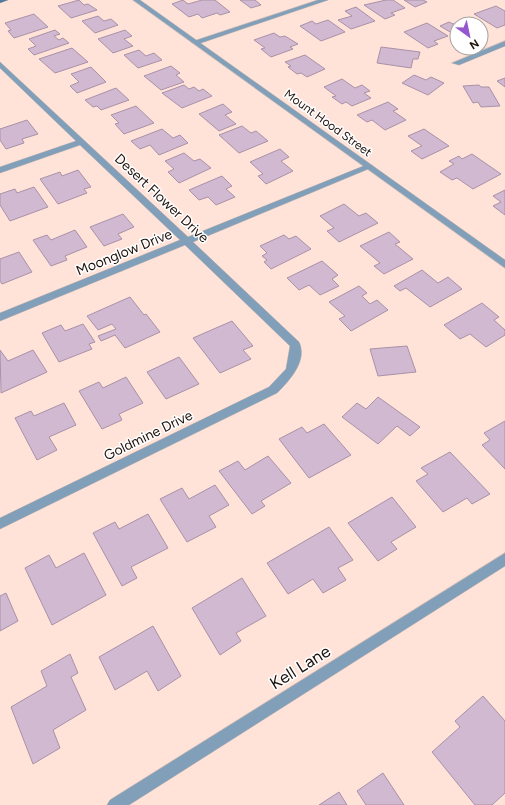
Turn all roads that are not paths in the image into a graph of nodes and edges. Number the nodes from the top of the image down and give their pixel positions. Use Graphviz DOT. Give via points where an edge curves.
graph roads {
  1 [pos="5,0"];
  2 [pos="136,0"];
  3 [pos="325,0"];
  4 [pos="0,1"];
  5 [pos="196,42"];
  6 [pos="505,43"];
  7 [pos="456,63"];
  8 [pos="0,64"];
  9 [pos="82,142"];
  10 [pos="369,167"];
  11 [pos="0,170"];
  12 [pos="187,241"];
  13 [pos="505,265"];
  14 [pos="0,318"];
  15 [pos="295,357"];
  16 [pos="0,524"];
  17 [pos="505,560"];
  18 [pos="115,805"];
  1 -- 4 [label="main road"];
  2 -- 5 [label="street, Mount Hood Street"];
  3 -- 5 [label="street"];
  5 -- 10 [label="street, Mount Hood Street"];
  6 -- 7 [label="street"];
  8 -- 9 [label="street, Desert Flower Drive"];
  9 -- 11 [label="street"];
  9 -- 12 [label="street, Desert Flower Drive"];
  10 -- 12 [label="street, Moonglow Drive"];
  10 -- 13 [label="street, Mount Hood Street"];
  12 -- 14 [label="street, Moonglow Drive"];
  12 -- 15 [label="street, Desert Flower Drive" via="295,345"];
  15 -- 16 [label="street, Goldmine Drive" via="293,370 273,390"];
  17 -- 18 [label="street, Kell Lane"];
}
